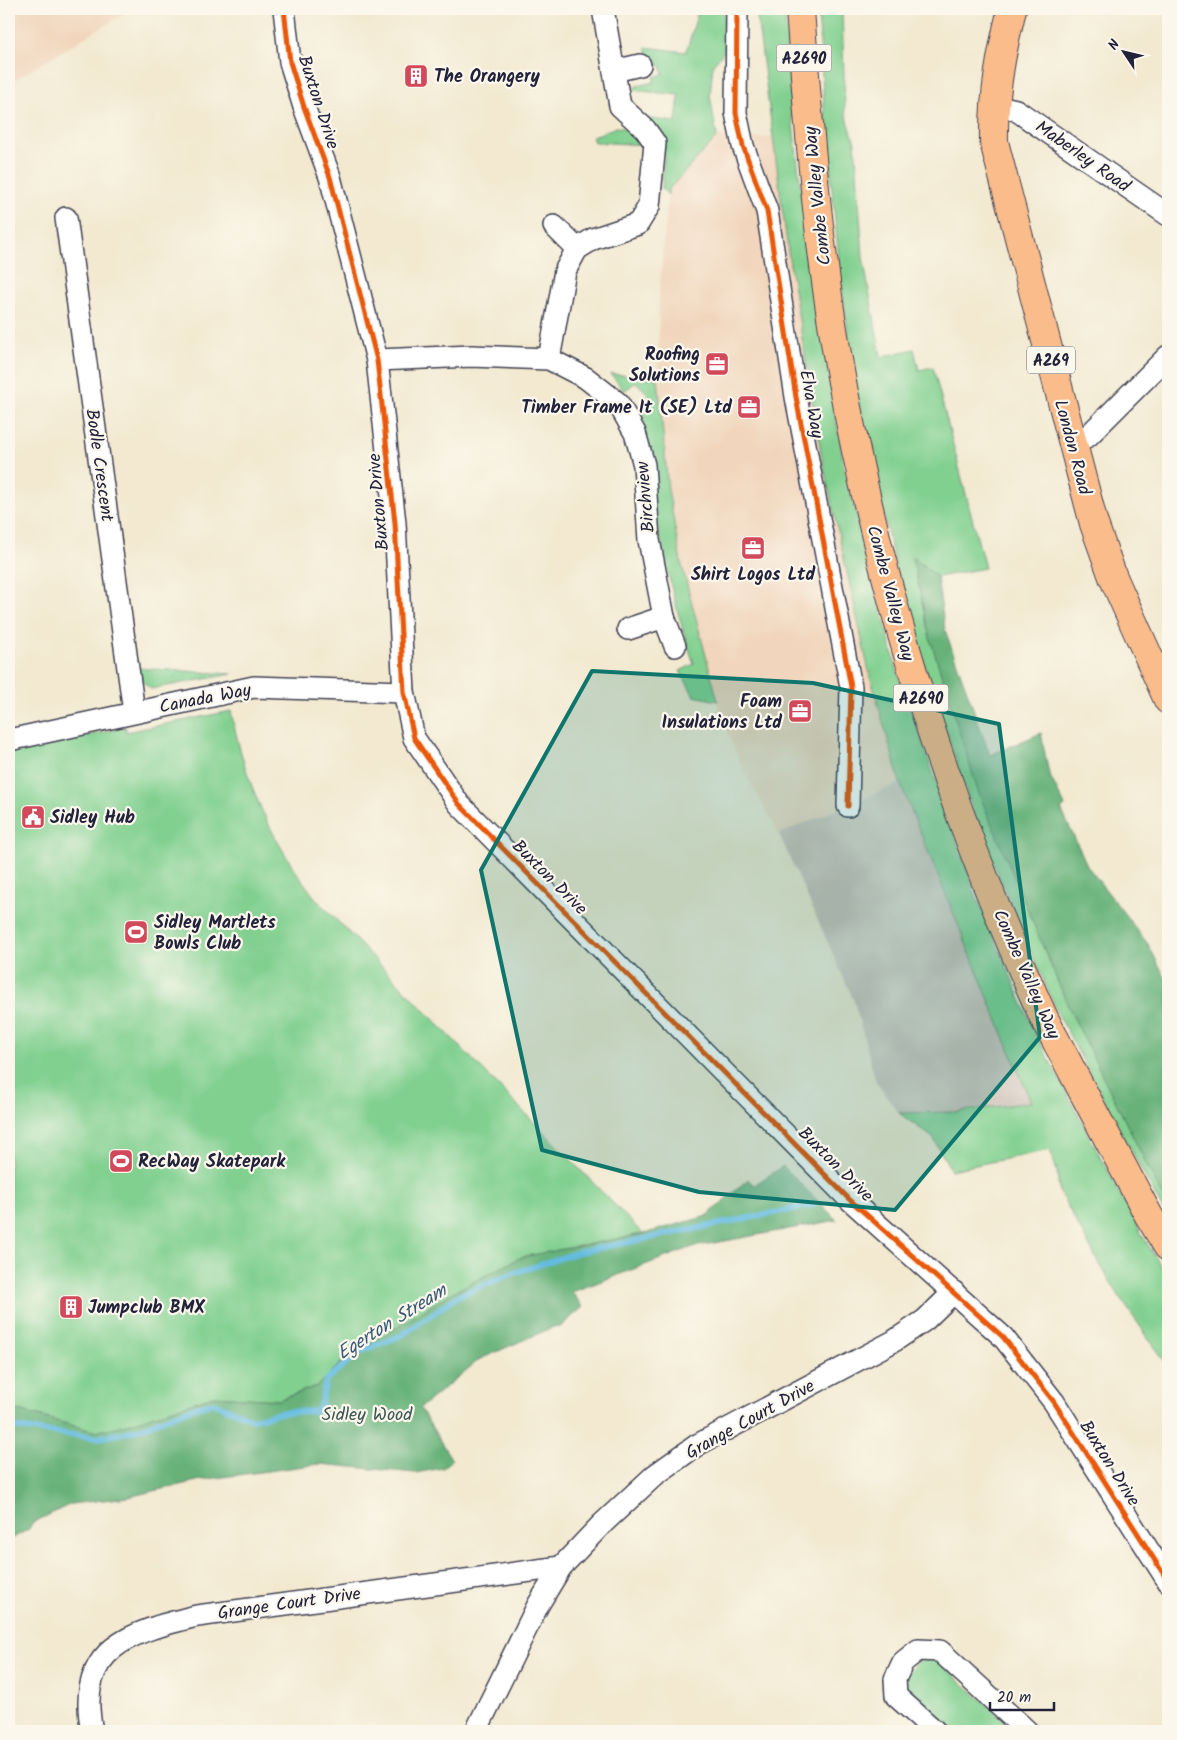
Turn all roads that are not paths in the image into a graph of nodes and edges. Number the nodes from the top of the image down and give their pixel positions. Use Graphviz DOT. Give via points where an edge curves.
graph roads {
  1 [pos="284,9"];
  2 [pos="602,9"];
  3 [pos="737,9"];
  4 [pos="800,9"];
  5 [pos="1012,9"];
  6 [pos="640,65"];
  7 [pos="614,71"];
  8 [pos="994,105"];
  9 [pos="1168,215"];
  10 [pos="66,218"];
  11 [pos="554,226"];
  12 [pos="577,250"];
  13 [pos="1168,356"];
  14 [pos="549,359"];
  15 [pos="377,360"];
  16 [pos="1072,444"];
  17 [pos="664,617"];
  18 [pos="628,629"];
  19 [pos="675,646"];
  20 [pos="1166,687"];
  21 [pos="404,692"];
  22 [pos="134,712"];
  23 [pos="9,740"];
  24 [pos="848,806"];
  25 [pos="1168,1247"];
  26 [pos="954,1292"];
  27 [pos="561,1567"];
  28 [pos="1168,1581"];
  29 [pos="92,1731"];
  30 [pos="476,1731"];
  31 [pos="935,1731"];
  32 [pos="1027,1731"];
  1 -- 15 [label="street, Buxton Drive" via="290,62 330,177"];
  2 -- 7 [label="street"];
  3 -- 24 [label="street, Elva Way" via="736,113 743,146 767,211 796,397 851,687"];
  4 -- 25 [label="main road, Combe Valley Way / A2690" via="823,260 842,381 871,517 907,655 967,833 1040,1009"];
  5 -- 8 [label="main road, London Road / A269" via="1001,52"];
  6 -- 7 [label="street"];
  7 -- 12 [label="street" via="620,106 655,143 649,206 638,224 594,239"];
  8 -- 9 [label="street, Maberley Road" via="1016,110"];
  8 -- 16 [label="main road, London Road / A269" via="994,142"];
  10 -- 22 [label="street, Bodle Crescent"];
  11 -- 12 [label="street"];
  12 -- 14 [label="street" via="565,271"];
  13 -- 16 [label="street" via="1088,436"];
  14 -- 15 [label="street, Birchview" via="472,356"];
  14 -- 17 [label="street, Birchview" via="586,378 618,403 635,433 644,465 649,540"];
  15 -- 21 [label="street, Buxton Drive" via="395,523"];
  16 -- 20 [label="main road, London Road / A269" via="1094,524 1113,577"];
  17 -- 18 [label="street"];
  17 -- 19 [label="street, Birchview"];
  21 -- 22 [label="street, Canada Way" via="254,687"];
  21 -- 26 [label="street, Buxton Drive" via="414,738 459,804 849,1199"];
  22 -- 23 [label="street, Canada Way"];
  26 -- 27 [label="street, Grange Court Drive" via="925,1320 894,1341 697,1445 655,1475 600,1525"];
  26 -- 28 [label="street, Buxton Drive" via="1003,1337 1054,1402"];
  27 -- 29 [label="street, Grange Court Drive" via="197,1616 159,1625 120,1642 106,1655 89,1687 87,1707"];
  27 -- 30 [label="street, Grange Court Drive" via="538,1605"];
  31 -- 32 [label="street" via="896,1696 894,1679 903,1662 918,1650 940,1651"];
}
